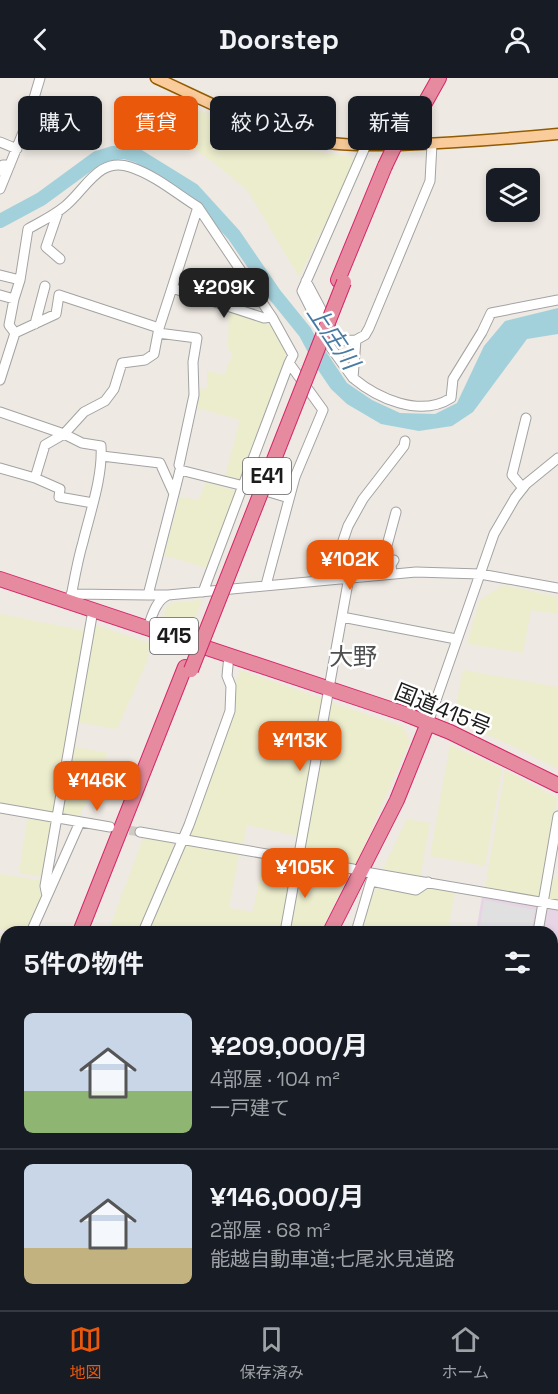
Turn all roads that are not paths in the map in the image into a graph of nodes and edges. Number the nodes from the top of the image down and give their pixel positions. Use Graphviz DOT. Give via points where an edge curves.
graph roads {
  1 [pos="40,78"];
  2 [pos="156,78"];
  3 [pos="430,78"];
  4 [pos="439,78"];
  5 [pos="194,95"];
  6 [pos="422,96"];
  7 [pos="427,96"];
  8 [pos="558,134"];
  9 [pos="0,142"];
  10 [pos="348,144"];
  11 [pos="432,144"];
  12 [pos="17,149"];
  13 [pos="364,150"];
  14 [pos="397,150"];
  15 [pos="432,150"];
  16 [pos="10,165"];
  17 [pos="0,171"];
  18 [pos="0,189"];
  19 [pos="198,207"];
  20 [pos="58,212"];
  21 [pos="60,259"];
  22 [pos="0,275"];
  23 [pos="20,280"];
  24 [pos="306,281"];
  25 [pos="45,286"];
  26 [pos="172,288"];
  27 [pos="0,295"];
  28 [pos="14,299"];
  29 [pos="558,300"];
  30 [pos="272,317"];
  31 [pos="35,324"];
  32 [pos="159,330"];
  33 [pos="15,333"];
  34 [pos="356,340"];
  35 [pos="289,363"];
  36 [pos="352,378"];
  37 [pos="0,380"];
  38 [pos="0,412"];
  39 [pos="526,418"];
  40 [pos="63,434"];
  41 [pos="405,441"];
  42 [pos="102,456"];
  43 [pos="558,458"];
  44 [pos="160,463"];
  45 [pos="179,467"];
  46 [pos="0,468"];
  47 [pos="35,478"];
  48 [pos="247,486"];
  49 [pos="523,488"];
  50 [pos="269,492"];
  51 [pos="174,494"];
  52 [pos="289,498"];
  53 [pos="93,503"];
  54 [pos="396,512"];
  55 [pos="394,560"];
  56 [pos="392,574"];
  57 [pos="480,574"];
  58 [pos="379,575"];
  59 [pos="349,577"];
  60 [pos="0,579"];
  61 [pos="330,579"];
  62 [pos="266,585"];
  63 [pos="558,588"];
  64 [pos="203,592"];
  65 [pos="148,595"];
  66 [pos="168,595"];
  67 [pos="70,598"];
  68 [pos="93,610"];
  69 [pos="342,617"];
  70 [pos="147,627"];
  71 [pos="456,639"];
  72 [pos="229,655"];
  73 [pos="188,669"];
  74 [pos="328,688"];
  75 [pos="428,723"];
  76 [pos="558,785"];
  77 [pos="0,808"];
  78 [pos="558,816"];
  79 [pos="56,818"];
  80 [pos="80,822"];
  81 [pos="110,827"];
  82 [pos="140,832"];
  83 [pos="181,839"];
  84 [pos="298,861"];
  85 [pos="352,869"];
  86 [pos="366,872"];
  87 [pos="428,882"];
  88 [pos="47,896"];
  89 [pos="543,903"];
  90 [pos="558,905"];
  91 [pos="34,926"];
  92 [pos="82,926"];
  93 [pos="90,926"];
  94 [pos="145,926"];
  95 [pos="286,926"];
  96 [pos="333,926"];
  97 [pos="358,926"];
  98 [pos="539,926"];
  1 -- 12 [label="street"];
  2 -- 5 [label="main road"];
  3 -- 6 [label="highway, E41"];
  4 -- 7 [label="highway, E41"];
  5 -- 10 [label="main road" via="278,131"];
  8 -- 11 [label="main road"];
  9 -- 12 [label="street"];
  12 -- 16 [label="street"];
  13 -- 24 [label="street"];
  14 -- 73 [label="highway, E41, bridge"];
  15 -- 34 [label="street" via="430,181 369,328"];
  16 -- 17 [label="street" via="3,165"];
  16 -- 18 [label="street"];
  19 -- 20 [label="street" via="143,172 117,165 102,168"];
  19 -- 26 [label="street"];
  19 -- 30 [label="street"];
  20 -- 21 [label="street" via="46,247"];
  20 -- 23 [label="street" via="28,229"];
  22 -- 23 [label="street"];
  23 -- 28 [label="street"];
  24 -- 34 [label="street" via="338,341"];
  24 -- 36 [label="street" via="302,291 329,345"];
  25 -- 31 [label="street"];
  26 -- 30 [label="street" via="264,318"];
  26 -- 32 [label="street"];
  27 -- 28 [label="street"];
  28 -- 33 [label="street" via="9,325"];
  29 -- 36 [label="street" via="491,313 453,379 450,398 442,404 408,405 366,390"];
  30 -- 35 [label="street" via="294,355"];
  31 -- 32 [label="street" via="56,314 59,296"];
  31 -- 33 [label="street"];
  32 -- 40 [label="street" via="154,354 146,360 122,363 114,389 105,401 84,411"];
  32 -- 45 [label="street" via="197,338 194,395"];
  33 -- 37 [label="street"];
  34 -- 36 [label="street"];
  35 -- 48 [label="street"];
  35 -- 52 [label="street" via="324,410"];
  38 -- 40 [label="street"];
  39 -- 49 [label="street" via="512,476"];
  40 -- 42 [label="street" via="101,446"];
  40 -- 47 [label="street" via="45,445"];
  41 -- 61 [label="street" via="348,526"];
  42 -- 44 [label="street"];
  42 -- 53 [label="street"];
  43 -- 49 [label="street"];
  44 -- 45 [label="street"];
  44 -- 51 [label="street"];
  45 -- 48 [label="street"];
  45 -- 51 [label="street"];
  46 -- 47 [label="street"];
  47 -- 53 [label="street" via="60,489 59,497"];
  48 -- 64 [label="street"];
  49 -- 57 [label="street" via="494,534"];
  50 -- 52 [label="street"];
  51 -- 65 [label="street"];
  52 -- 62 [label="street"];
  53 -- 67 [label="street"];
  54 -- 58 [label="street"];
  55 -- 56 [label="street"];
  56 -- 57 [label="street"];
  56 -- 58 [label="street"];
  57 -- 63 [label="street"];
  57 -- 71 [label="street"];
  58 -- 59 [label="street"];
  59 -- 61 [label="street"];
  59 -- 69 [label="street"];
  60 -- 67 [label="highway, 国道415号 / 415"];
  61 -- 62 [label="street"];
  62 -- 64 [label="street"];
  64 -- 66 [label="street"];
  65 -- 66 [label="street"];
  65 -- 67 [label="street"];
  66 -- 70 [label="street" via="162,598"];
  67 -- 68 [label="highway, 国道415号 / 415"];
  68 -- 70 [label="highway, 国道415号 / 415"];
  68 -- 79 [label="street"];
  69 -- 71 [label="street"];
  69 -- 74 [label="street"];
  70 -- 72 [label="highway, 国道415号 / 415"];
  71 -- 75 [label="street"];
  72 -- 74 [label="highway, 国道415号 / 415"];
  72 -- 83 [label="street" via="230,711"];
  73 -- 92 [label="highway, E41"];
  73 -- 93 [label="highway, E41"];
  74 -- 75 [label="highway, 国道415号 / 415"];
  74 -- 84 [label="street"];
  75 -- 76 [label="highway, 国道415号 / 415"];
  75 -- 96 [label="highway" via="397,800"];
  77 -- 79 [label="street"];
  78 -- 89 [label="street"];
  79 -- 80 [label="street"];
  79 -- 88 [label="street" via="45,886"];
  80 -- 81 [label="street"];
  80 -- 88 [label="street"];
  82 -- 83 [label="street"];
  83 -- 84 [label="street"];
  83 -- 94 [label="street"];
  84 -- 85 [label="street"];
  84 -- 95 [label="street"];
  86 -- 87 [label="street"];
  87 -- 89 [label="street"];
  87 -- 97 [label="street" via="416,890 371,881"];
  88 -- 91 [label="street"];
  89 -- 90 [label="street"];
  89 -- 98 [label="street"];
}
